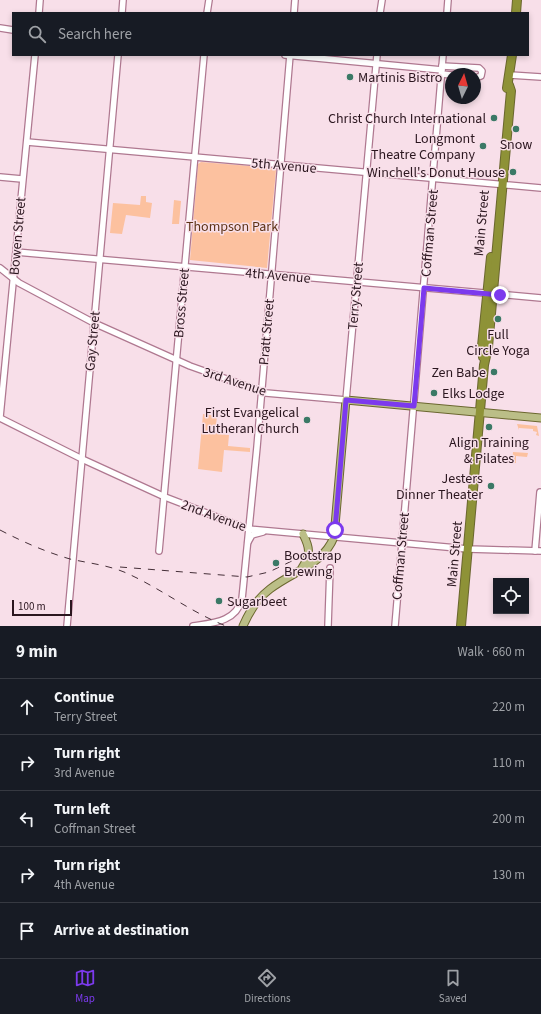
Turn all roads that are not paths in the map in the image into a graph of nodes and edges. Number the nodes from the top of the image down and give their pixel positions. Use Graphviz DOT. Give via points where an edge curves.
graph roads {
  1 [pos="40,0"];
  2 [pos="123,0"];
  3 [pos="209,0"];
  4 [pos="295,0"];
  5 [pos="382,0"];
  6 [pos="448,0"];
  7 [pos="517,0"];
  8 [pos="39,12"];
  9 [pos="122,12"];
  10 [pos="208,12"];
  11 [pos="294,12"];
  12 [pos="380,12"];
  13 [pos="447,12"];
  14 [pos="516,12"];
  15 [pos="0,28"];
  16 [pos="12,30"];
  17 [pos="35,56"];
  18 [pos="118,56"];
  19 [pos="204,56"];
  20 [pos="290,56"];
  21 [pos="300,56"];
  22 [pos="377,56"];
  23 [pos="443,56"];
  24 [pos="512,56"];
  25 [pos="376,64"];
  26 [pos="442,70"];
  27 [pos="445,70"];
  28 [pos="445,72"];
  29 [pos="510,74"];
  30 [pos="541,77"];
  31 [pos="27,142"];
  32 [pos="110,149"];
  33 [pos="195,157"];
  34 [pos="280,164"];
  35 [pos="366,172"];
  36 [pos="0,177"];
  37 [pos="433,178"];
  38 [pos="22,179"];
  39 [pos="500,184"];
  40 [pos="541,188"];
  41 [pos="16,252"];
  42 [pos="100,259"];
  43 [pos="185,267"];
  44 [pos="0,268"];
  45 [pos="271,275"];
  46 [pos="14,280"];
  47 [pos="356,282"];
  48 [pos="424,288"];
  49 [pos="490,294"];
  50 [pos="541,298"];
  51 [pos="94,323"];
  52 [pos="0,344"];
  53 [pos="7,346"];
  54 [pos="176,360"];
  55 [pos="261,391"];
  56 [pos="346,400"];
  57 [pos="414,406"];
  58 [pos="480,412"];
  59 [pos="0,417"];
  60 [pos="541,418"];
  61 [pos="82,459"];
  62 [pos="540,492"];
  63 [pos="165,496"];
  64 [pos="269,530"];
  65 [pos="249,532"];
  66 [pos="303,534"];
  67 [pos="334,537"];
  68 [pos="402,543"];
  69 [pos="246,549"];
  70 [pos="468,549"];
  71 [pos="159,551"];
  72 [pos="538,551"];
  73 [pos="330,568"];
  74 [pos="296,572"];
  75 [pos="67,626"];
  76 [pos="193,626"];
  77 [pos="243,626"];
  78 [pos="328,626"];
  79 [pos="395,626"];
  80 [pos="461,626"];
  1 -- 8 [label="street"];
  2 -- 9 [label="street"];
  3 -- 10 [label="street"];
  4 -- 11 [label="street"];
  5 -- 12 [label="street"];
  6 -- 13 [label="street"];
  7 -- 14 [label="highway"];
  15 -- 16 [label="street"];
  17 -- 31 [label="street, Bowen Street"];
  18 -- 32 [label="street, Gay Street"];
  19 -- 33 [label="street, Bross Street"];
  20 -- 34 [label="street, Pratt Street"];
  21 -- 25 [label="street"];
  22 -- 25 [label="street, Terry Street"];
  23 -- 26 [label="street, Coffman Street"];
  24 -- 29 [label="highway, Main Street"];
  25 -- 26 [label="street"];
  25 -- 35 [label="street, Terry Street"];
  26 -- 27 [label="street"];
  26 -- 28 [label="street"];
  26 -- 37 [label="street, Coffman Street"];
  29 -- 30 [label="street"];
  29 -- 39 [label="highway, Main Street" via="506,90"];
  31 -- 32 [label="street, 5th Avenue"];
  31 -- 38 [label="street, Bowen Street"];
  32 -- 33 [label="street, 5th Avenue"];
  32 -- 42 [label="street, Gay Street"];
  33 -- 34 [label="street, 5th Avenue"];
  33 -- 43 [label="street, Bross Street"];
  34 -- 35 [label="street, 5th Avenue"];
  34 -- 45 [label="street, Pratt Street"];
  35 -- 37 [label="street, 5th Avenue"];
  35 -- 47 [label="street, Terry Street"];
  36 -- 38 [label="street"];
  37 -- 39 [label="street, 5th Avenue"];
  37 -- 48 [label="street, Coffman Street"];
  38 -- 41 [label="street, Bowen Street"];
  39 -- 40 [label="street, 5th Avenue"];
  39 -- 49 [label="highway, Main Street"];
  41 -- 42 [label="street, 4th Avenue"];
  41 -- 46 [label="street, Bowen Street"];
  42 -- 43 [label="street, 4th Avenue"];
  42 -- 51 [label="street, Gay Street"];
  43 -- 45 [label="street, 4th Avenue"];
  43 -- 54 [label="street, Bross Street"];
  44 -- 46 [label="street, 3rd Avenue"];
  45 -- 47 [label="street, 4th Avenue"];
  45 -- 55 [label="street, Pratt Street"];
  46 -- 51 [label="street, 3rd Avenue"];
  46 -- 53 [label="street, Bowen Street"];
  47 -- 48 [label="street, 4th Avenue"];
  47 -- 56 [label="street, Terry Street"];
  48 -- 49 [label="street, 4th Avenue"];
  48 -- 57 [label="street, Coffman Street"];
  49 -- 50 [label="street, 4th Avenue"];
  49 -- 58 [label="highway, Main Street" via="482,346 484,365"];
  51 -- 54 [label="street, 3rd Avenue"];
  51 -- 61 [label="street, Gay Street"];
  52 -- 53 [label="street"];
  53 -- 59 [label="street, Bowen Street"];
  54 -- 55 [label="street, 3rd Avenue"];
  54 -- 63 [label="street, Bross Street"];
  55 -- 56 [label="street, 3rd Avenue"];
  55 -- 65 [label="street, Pratt Street"];
  56 -- 57 [label="main road, 3rd Avenue"];
  56 -- 67 [label="main road, Terry Street"];
  57 -- 58 [label="main road, 3rd Avenue"];
  57 -- 68 [label="street, Coffman Street"];
  58 -- 60 [label="main road, 3rd Avenue"];
  58 -- 70 [label="highway, Main Street"];
  59 -- 61 [label="street, 2nd Avenue"];
  61 -- 63 [label="street, 2nd Avenue"];
  61 -- 75 [label="street, Gay Street"];
  62 -- 72 [label="street"];
  63 -- 65 [label="street, 2nd Avenue"];
  63 -- 71 [label="street, Bross Street"];
  64 -- 65 [label="street, 2nd Avenue"];
  64 -- 66 [label="street, 2nd Avenue"];
  64 -- 69 [label="street" via="252,535"];
  65 -- 69 [label="street, Pratt Street"];
  66 -- 67 [label="street, 2nd Avenue"];
  66 -- 74 [label="main road" via="310,553"];
  67 -- 68 [label="street, 2nd Avenue"];
  67 -- 74 [label="main road" via="322,556"];
  68 -- 70 [label="street, 2nd Avenue"];
  68 -- 79 [label="street, Coffman Street"];
  69 -- 76 [label="street, Pratt Street" via="242,599 238,609 224,620"];
  70 -- 72 [label="street, 2nd Avenue"];
  70 -- 80 [label="highway, Main Street"];
  73 -- 78 [label="street"];
  74 -- 77 [label="main road" via="264,594"];
}
